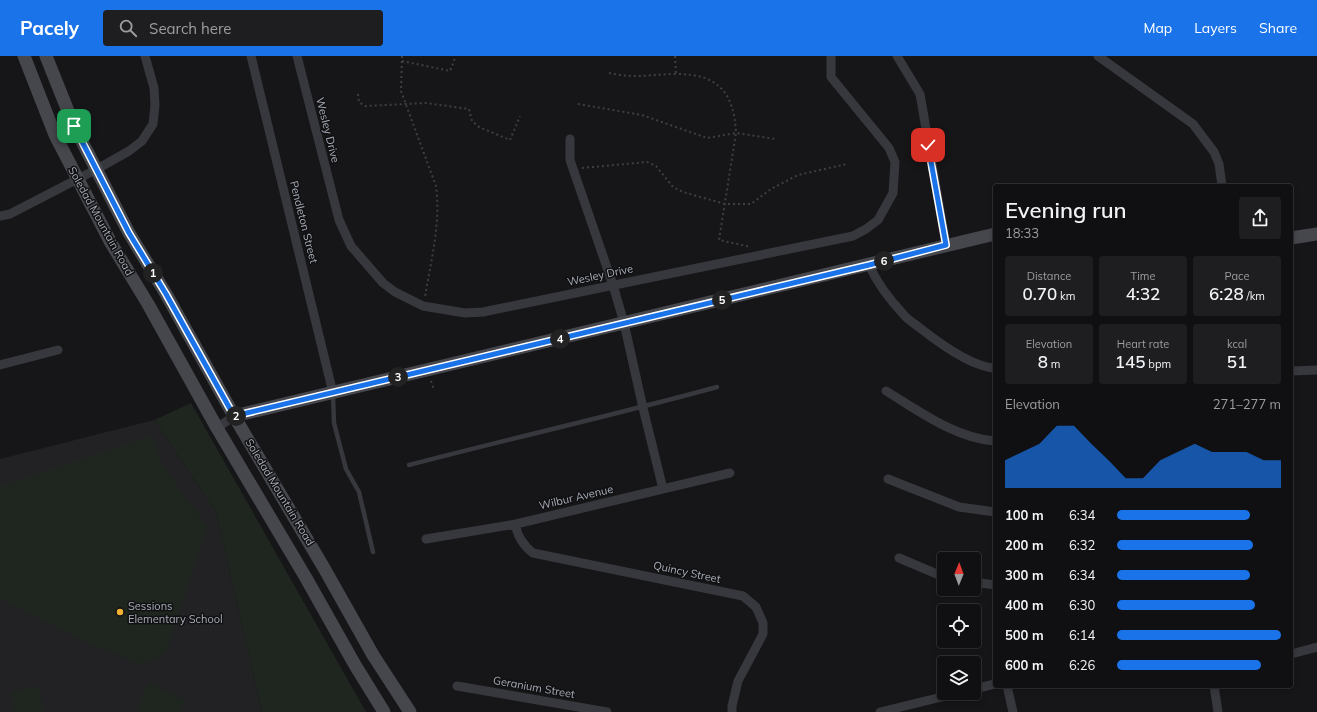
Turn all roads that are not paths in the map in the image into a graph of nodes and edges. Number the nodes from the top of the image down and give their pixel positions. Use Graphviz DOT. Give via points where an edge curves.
graph roads {
  1 [pos="24,56"];
  2 [pos="46,56"];
  3 [pos="145,56"];
  4 [pos="251,56"];
  5 [pos="297,56"];
  6 [pos="831,56"];
  7 [pos="897,56"];
  8 [pos="1098,56"];
  9 [pos="570,138"];
  10 [pos="97,170"];
  11 [pos="77,180"];
  12 [pos="1222,184"];
  13 [pos="0,216"];
  14 [pos="993,234"];
  15 [pos="1317,234"];
  16 [pos="1293,238"];
  17 [pos="946,245"];
  18 [pos="869,265"];
  19 [pos="613,285"];
  20 [pos="624,323"];
  21 [pos="58,350"];
  22 [pos="0,365"];
  23 [pos="993,368"];
  24 [pos="1317,370"];
  25 [pos="1293,371"];
  26 [pos="718,387"];
  27 [pos="886,391"];
  28 [pos="332,393"];
  29 [pos="643,408"];
  30 [pos="234,416"];
  31 [pos="217,428"];
  32 [pos="993,441"];
  33 [pos="409,465"];
  34 [pos="730,473"];
  35 [pos="888,479"];
  36 [pos="663,489"];
  37 [pos="993,512"];
  38 [pos="516,524"];
  39 [pos="426,540"];
  40 [pos="373,552"];
  41 [pos="899,558"];
  42 [pos="937,574"];
  43 [pos="981,583"];
  44 [pos="993,585"];
  45 [pos="1317,647"];
  46 [pos="1293,653"];
  47 [pos="993,684"];
  48 [pos="457,686"];
  49 [pos="981,687"];
  50 [pos="1007,688"];
  51 [pos="1214,688"];
  52 [pos="937,698"];
  53 [pos="384,712"];
  54 [pos="410,712"];
  55 [pos="607,712"];
  56 [pos="732,712"];
  57 [pos="880,712"];
  58 [pos="1012,712"];
  59 [pos="1218,712"];
  1 -- 11 [label="main road, Soledad Mountain Road" via="55,135"];
  2 -- 10 [label="main road, Soledad Mountain Road" via="74,126"];
  3 -- 10 [label="street" via="154,88 153,124 142,141"];
  4 -- 28 [label="street, Pendleton Street"];
  5 -- 19 [label="street, Wesley Drive" via="339,220 351,246 383,283 395,292 423,306 465,313 483,312"];
  6 -- 19 [label="street, Wesley Drive" via="831,77 889,148 895,162 893,193 878,220 853,236"];
  7 -- 17 [label="street" via="920,94"];
  8 -- 12 [label="street" via="1193,124 1214,152 1219,164"];
  9 -- 19 [label="street" via="570,160"];
  10 -- 11 [label="street"];
  10 -- 30 [label="main road, Soledad Mountain Road" via="129,233"];
  11 -- 13 [label="street" via="10,214"];
  11 -- 31 [label="main road, Soledad Mountain Road"];
  14 -- 17 [label="main road"];
  15 -- 16 [label="main road"];
  17 -- 18 [label="main road"];
  18 -- 20 [label="main road"];
  18 -- 23 [label="street" via="875,278 904,316 941,344 967,359"];
  19 -- 20 [label="street"];
  20 -- 28 [label="main road"];
  20 -- 29 [label="street"];
  21 -- 22 [label="street"];
  24 -- 25 [label="street"];
  26 -- 29 [label="lane"];
  27 -- 32 [label="street" via="945,427"];
  28 -- 30 [label="main road"];
  28 -- 40 [label="lane" via="334,423 346,469 359,492"];
  29 -- 33 [label="lane"];
  29 -- 36 [label="street"];
  30 -- 31 [label="street"];
  30 -- 54 [label="main road, Soledad Mountain Road" via="373,655"];
  31 -- 53 [label="main road, Soledad Mountain Road"];
  34 -- 36 [label="street, Wilbur Avenue"];
  35 -- 37 [label="street" via="959,507"];
  36 -- 38 [label="street, Wilbur Avenue"];
  38 -- 39 [label="street, Wilbur Avenue"];
  38 -- 56 [label="street, Quincy Street" via="516,531 526,548 533,553 743,596 756,607 763,623 763,634 738,682"];
  41 -- 42 [label="street"];
  43 -- 44 [label="street"];
  45 -- 46 [label="street"];
  47 -- 49 [label="street"];
  48 -- 55 [label="street, Geranium Street"];
  50 -- 58 [label="street"];
  51 -- 59 [label="street"];
  52 -- 57 [label="street"];
}
